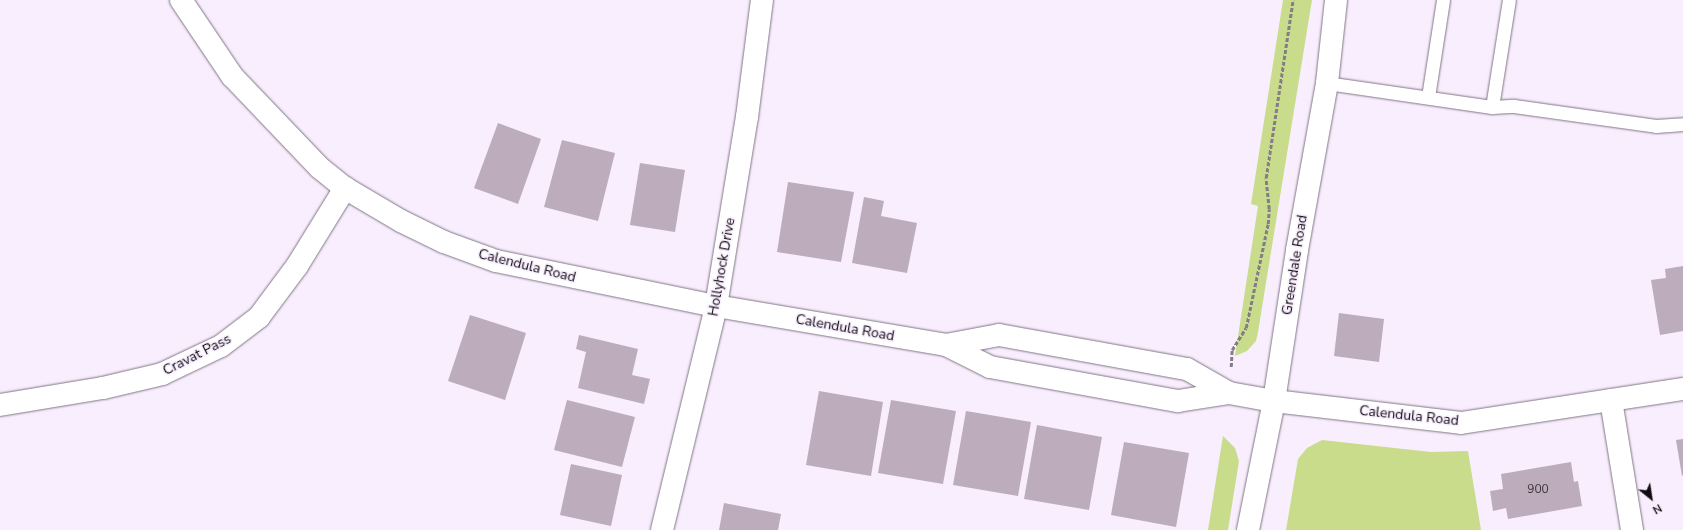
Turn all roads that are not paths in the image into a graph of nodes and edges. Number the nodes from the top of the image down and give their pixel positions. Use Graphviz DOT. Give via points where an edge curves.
graph roads {
  1 [pos="181,0"];
  2 [pos="762,0"];
  3 [pos="1336,0"];
  4 [pos="1443,0"];
  5 [pos="1509,0"];
  6 [pos="1327,83"];
  7 [pos="1428,97"];
  8 [pos="1492,107"];
  9 [pos="1683,124"];
  10 [pos="345,188"];
  11 [pos="716,306"];
  12 [pos="946,345"];
  13 [pos="1683,389"];
  14 [pos="1229,393"];
  15 [pos="1611,400"];
  16 [pos="1274,401"];
  17 [pos="0,405"];
  18 [pos="662,530"];
  19 [pos="1248,530"];
  20 [pos="1632,530"];
  1 -- 10 [label="street, Calendula Road" via="232,76 320,168"];
  2 -- 11 [label="street, Hollyhock Drive" via="747,117"];
  3 -- 6 [label="street, Greendale Road"];
  4 -- 7 [label="lane"];
  5 -- 8 [label="lane"];
  6 -- 7 [label="lane"];
  6 -- 16 [label="street, Greendale Road" via="1297,250"];
  7 -- 8 [label="lane"];
  8 -- 9 [label="lane" via="1514,106 1656,126"];
  10 -- 11 [label="street, Calendula Road" via="408,225 444,242 496,261"];
  10 -- 17 [label="street, Cravat Pass" via="297,266 259,318 221,346 162,374 103,388"];
  11 -- 12 [label="street, Calendula Road"];
  11 -- 18 [label="street, Hollyhock Drive"];
  12 -- 14 [label="street, Calendula Road" via="990,367 1178,401"];
  12 -- 14 [label="street, Calendula Road" via="999,335 1187,369"];
  13 -- 15 [label="street, Calendula Road"];
  14 -- 16 [label="street, Calendula Road"];
  15 -- 16 [label="street, Calendula Road" via="1461,423"];
  15 -- 20 [label="street"];
  16 -- 19 [label="street, Greendale Road"];
}
